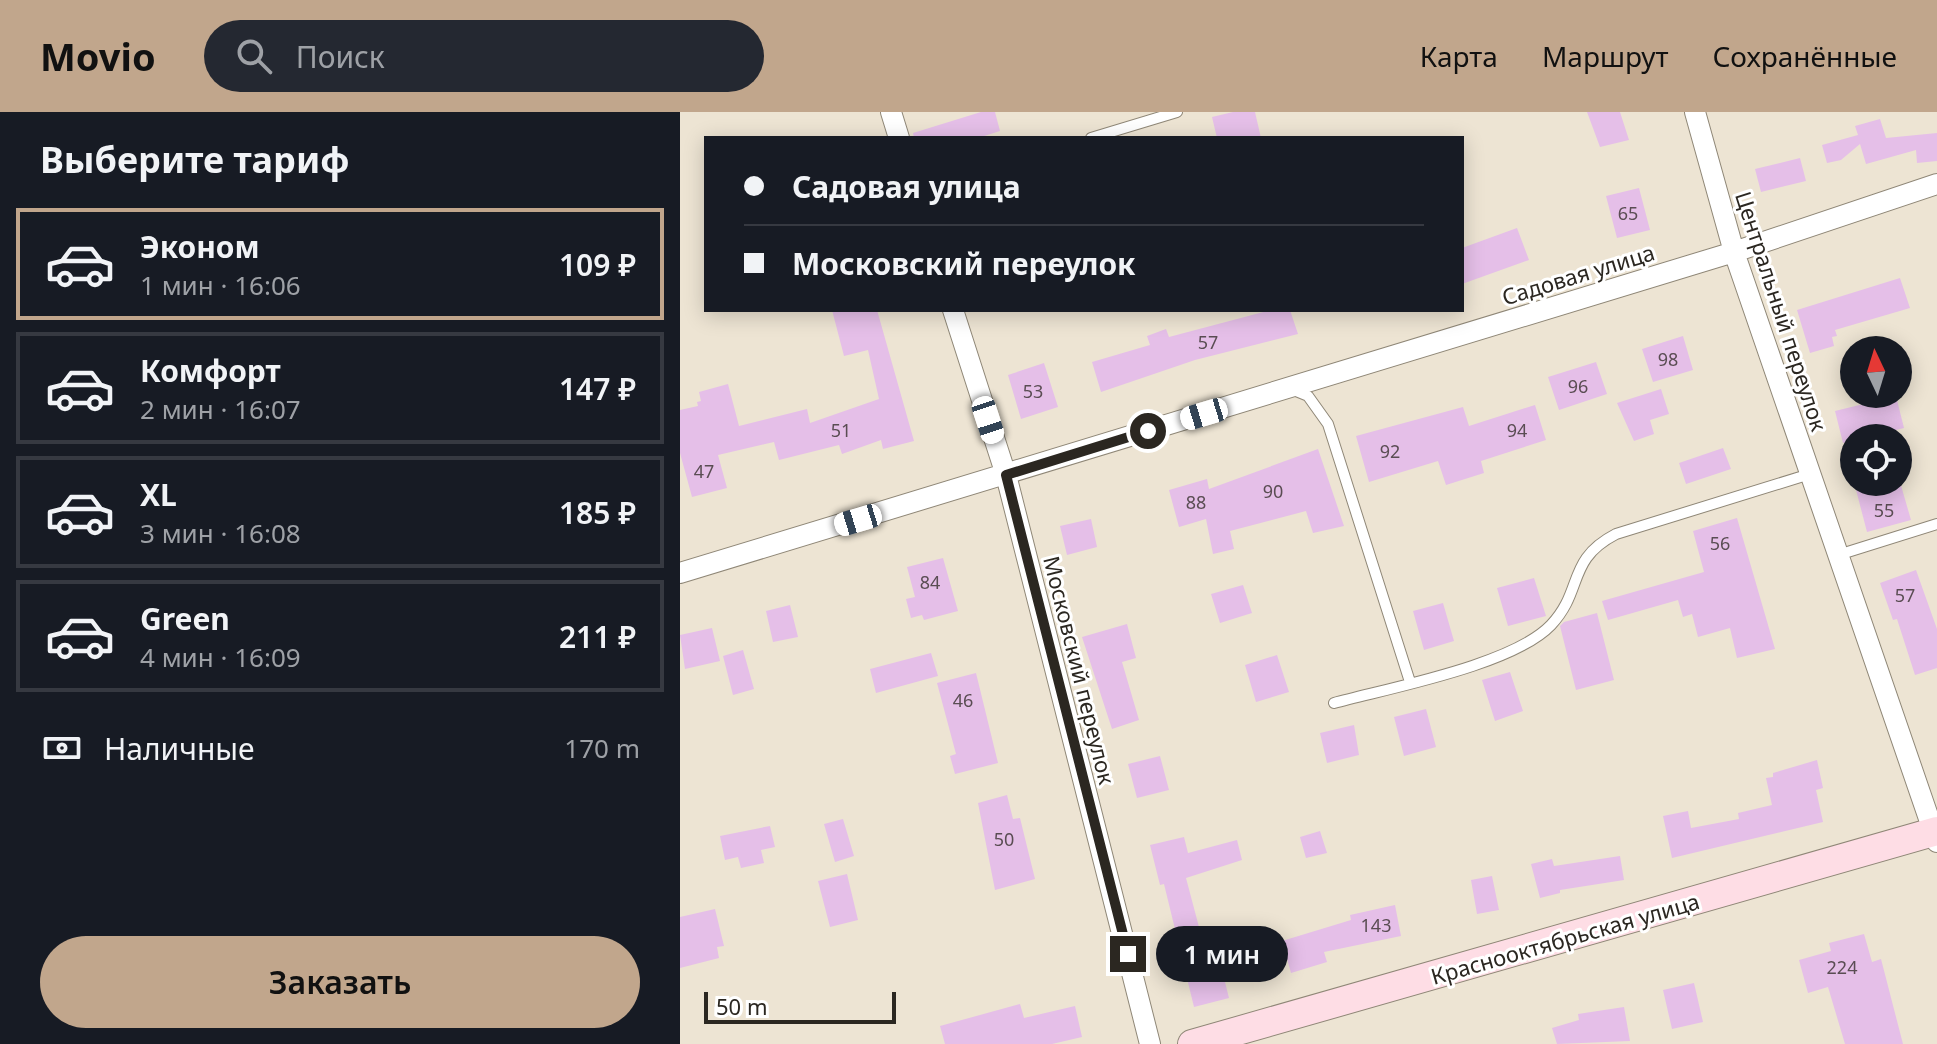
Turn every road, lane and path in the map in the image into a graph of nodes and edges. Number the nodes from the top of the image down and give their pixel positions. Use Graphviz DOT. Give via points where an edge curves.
graph roads {
  1 [pos="891,112"];
  2 [pos="1177,112"];
  3 [pos="1695,112"];
  4 [pos="898,136"];
  5 [pos="1098,136"];
  6 [pos="1937,184"];
  7 [pos="1734,252"];
  8 [pos="954,312"];
  9 [pos="1290,388"];
  10 [pos="1810,474"];
  11 [pos="1006,475"];
  12 [pos="1937,524"];
  13 [pos="1838,555"];
  14 [pos="680,573"];
  15 [pos="1410,682"];
  16 [pos="1334,703"];
  17 [pos="1936,835"];
  18 [pos="1150,1044"];
  19 [pos="1192,1044"];
  1 -- 4 [label="street"];
  2 -- 5 [label="lane"];
  3 -- 7 [label="street, Центральный переулок"];
  6 -- 7 [label="street, Садовая улица"];
  7 -- 9 [label="street, Садовая улица"];
  7 -- 10 [label="street, Центральный переулок"];
  8 -- 11 [label="street, Московский переулок"];
  9 -- 11 [label="street, Садовая улица"];
  9 -- 15 [label="lane" via="1308,396 1328,424"];
  10 -- 13 [label="street, Центральный переулок"];
  10 -- 15 [label="lane" via="1616,534 1597,544 1579,566 1561,612 1541,634 1467,666"];
  11 -- 14 [label="street, Садовая улица"];
  11 -- 18 [label="street, Московский переулок"];
  12 -- 13 [label="lane"];
  13 -- 17 [label="street, Центральный переулок"];
  15 -- 16 [label="lane"];
  17 -- 19 [label="main road, Краснооктябрьская улица"];
}
